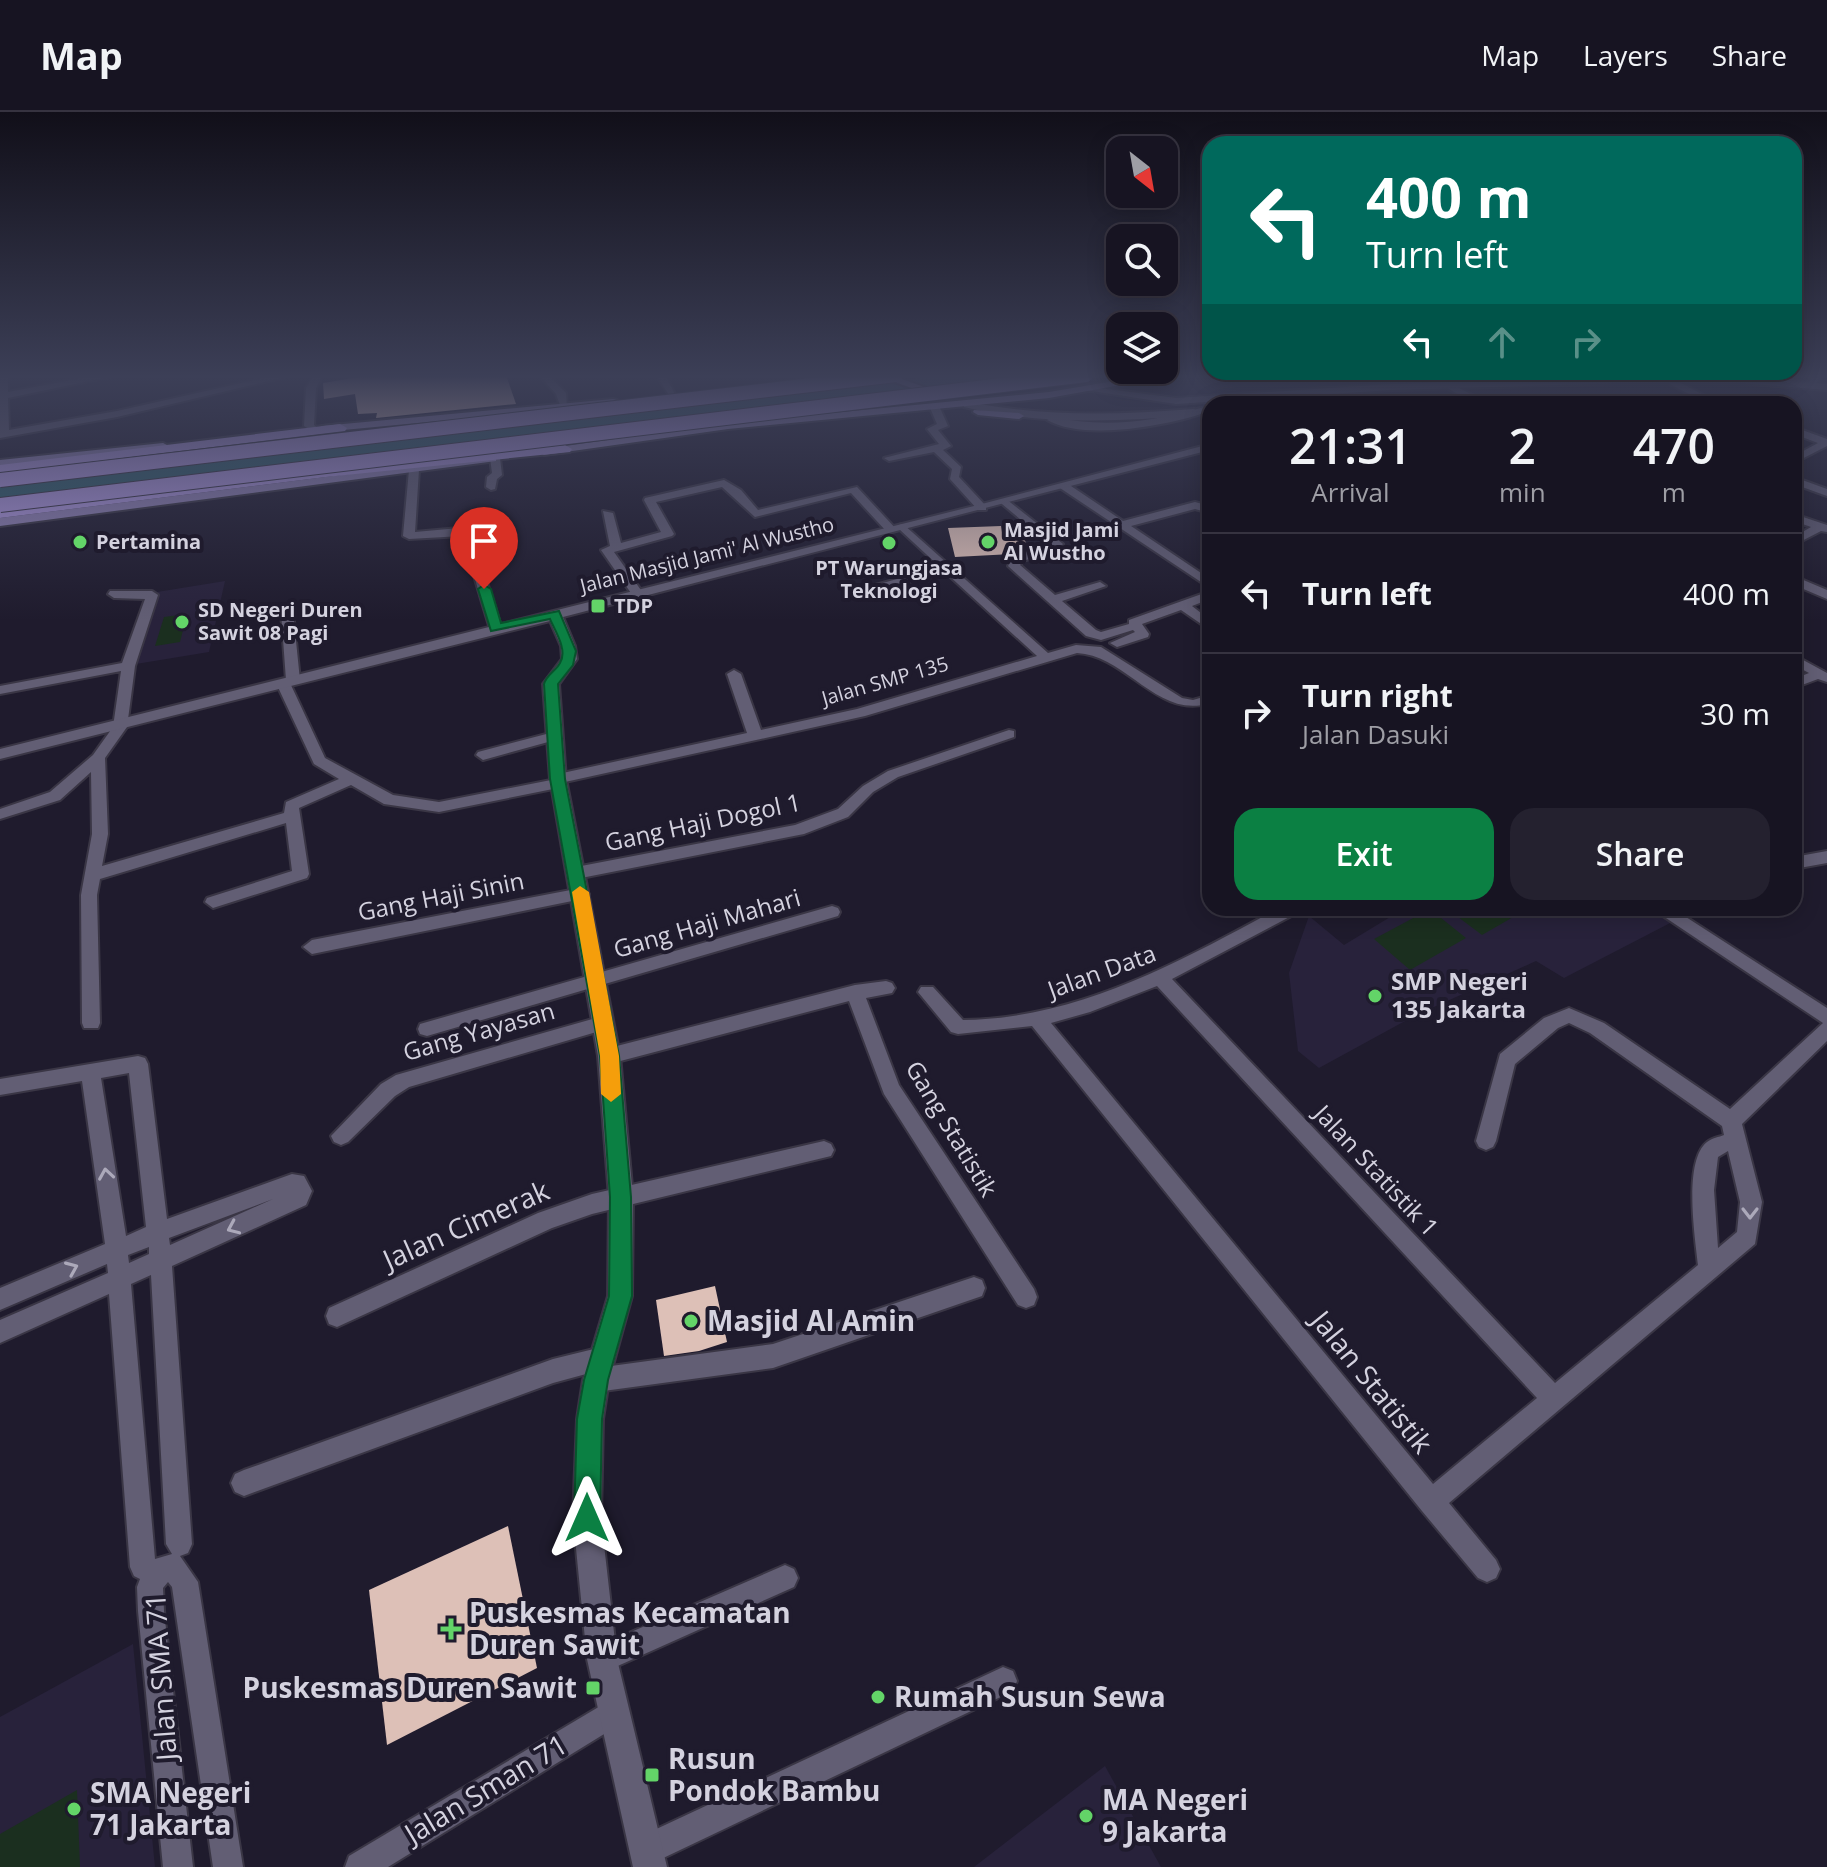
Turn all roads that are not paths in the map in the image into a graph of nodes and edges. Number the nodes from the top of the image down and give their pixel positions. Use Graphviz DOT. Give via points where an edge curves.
graph roads {
  1 [pos="58,457"];
  2 [pos="102,457"];
  3 [pos="203,457"];
  4 [pos="424,457"];
  5 [pos="468,457"];
  6 [pos="504,457"];
  7 [pos="894,457"];
  8 [pos="945,457"];
  9 [pos="1173,457"];
  10 [pos="495,458"];
  11 [pos="889,458"];
  12 [pos="0,463"];
  13 [pos="0,469"];
  14 [pos="414,470"];
  15 [pos="0,480"];
  16 [pos="1802,484"];
  17 [pos="1064,486"];
  18 [pos="491,487"];
  19 [pos="1827,497"];
  20 [pos="1006,502"];
  21 [pos="0,505"];
  22 [pos="1202,506"];
  23 [pos="982,508"];
  24 [pos="607,513"];
  25 [pos="0,514"];
  26 [pos="1802,520"];
  27 [pos="0,522"];
  28 [pos="1120,525"];
  29 [pos="897,528"];
  30 [pos="1824,528"];
  31 [pos="1802,538"];
  32 [pos="615,544"];
  33 [pos="948,569"];
  34 [pos="1202,579"];
  35 [pos="1802,584"];
  36 [pos="1100,586"];
  37 [pos="876,589"];
  38 [pos="1802,592"];
  39 [pos="637,593"];
  40 [pos="114,594"];
  41 [pos="1827,595"];
  42 [pos="1202,598"];
  43 [pos="1052,600"];
  44 [pos="1827,603"];
  45 [pos="1184,606"];
  46 [pos="287,612"];
  47 [pos="554,614"];
  48 [pos="1202,620"];
  49 [pos="1128,628"];
  50 [pos="496,629"];
  51 [pos="1096,650"];
  52 [pos="1044,656"];
  53 [pos="1802,664"];
  54 [pos="128,666"];
  55 [pos="734,674"];
  56 [pos="1823,676"];
  57 [pos="288,682"];
  58 [pos="1802,682"];
  59 [pos="0,690"];
  60 [pos="1202,702"];
  61 [pos="120,727"];
  62 [pos="1009,734"];
  63 [pos="755,735"];
  64 [pos="554,736"];
  65 [pos="0,754"];
  66 [pos="483,755"];
  67 [pos="98,758"];
  68 [pos="349,780"];
  69 [pos="558,781"];
  70 [pos="0,814"];
  71 [pos="292,816"];
  72 [pos="1827,857"];
  73 [pos="1802,862"];
  74 [pos="93,875"];
  75 [pos="578,883"];
  76 [pos="213,902"];
  77 [pos="832,912"];
  78 [pos="1278,916"];
  79 [pos="1671,916"];
  80 [pos="312,947"];
  81 [pos="1161,979"];
  82 [pos="594,981"];
  83 [pos="886,988"];
  84 [pos="855,992"];
  85 [pos="927,992"];
  86 [pos="1827,1017"];
  87 [pos="1038,1020"];
  88 [pos="91,1023"];
  89 [pos="603,1023"];
  90 [pos="427,1029"];
  91 [pos="1827,1029"];
  92 [pos="609,1056"];
  93 [pos="91,1074"];
  94 [pos="0,1087"];
  95 [pos="1732,1131"];
  96 [pos="341,1136"];
  97 [pos="1486,1141"];
  98 [pos="824,1150"];
  99 [pos="621,1197"];
  100 [pos="157,1233"];
  101 [pos="117,1250"];
  102 [pos="161,1261"];
  103 [pos="1709,1269"];
  104 [pos="120,1279"];
  105 [pos="974,1288"];
  106 [pos="1026,1297"];
  107 [pos="0,1299"];
  108 [pos="337,1316"];
  109 [pos="0,1332"];
  110 [pos="599,1369"];
  111 [pos="1553,1398"];
  112 [pos="244,1483"];
  113 [pos="1431,1502"];
  114 [pos="179,1544"];
  115 [pos="143,1567"];
  116 [pos="1487,1569"];
  117 [pos="785,1578"];
  118 [pos="602,1659"];
  119 [pos="1003,1681"];
  120 [pos="612,1713"];
  121 [pos="648,1859"];
  122 [pos="178,1867"];
  123 [pos="228,1867"];
  124 [pos="360,1867"];
  1 -- 12 [label="main road"];
  2 -- 13 [label="highway"];
  3 -- 15 [label="highway, bridge"];
  4 -- 21 [label="highway, bridge"];
  5 -- 25 [label="highway"];
  6 -- 10 [label="main road"];
  7 -- 11 [label="street"];
  8 -- 23 [label="street" via="957,469 954,477"];
  9 -- 17 [label="street, Jalan Masjid Jami' Al Wustho"];
  10 -- 14 [label="main road"];
  10 -- 18 [label="street" via="497,475"];
  14 -- 27 [label="main road"];
  14 -- 50 [label="street" via="409,536 467,534"];
  16 -- 19 [label="street"];
  17 -- 20 [label="street, Jalan Masjid Jami' Al Wustho"];
  17 -- 28 [label="street"];
  20 -- 23 [label="street, Jalan Masjid Jami' Al Wustho"];
  20 -- 43 [label="street" via="1057,544 1013,562"];
  22 -- 28 [label="street"];
  23 -- 29 [label="street, Jalan Masjid Jami' Al Wustho"];
  24 -- 32 [label="street"];
  26 -- 30 [label="street"];
  28 -- 34 [label="street"];
  29 -- 32 [label="street" via="853,489 755,514 724,483 649,500 668,534"];
  29 -- 33 [label="street"];
  29 -- 39 [label="street, Jalan Masjid Jami' Al Wustho"];
  30 -- 31 [label="street"];
  32 -- 39 [label="street" via="607,553"];
  33 -- 37 [label="street"];
  33 -- 52 [label="street"];
  35 -- 41 [label="street"];
  36 -- 43 [label="street"];
  38 -- 44 [label="street"];
  39 -- 47 [label="street, Jalan Masjid Jami' Al Wustho"];
  40 -- 54 [label="street" via="152,595"];
  42 -- 45 [label="street"];
  43 -- 49 [label="street" via="1095,635"];
  45 -- 48 [label="street"];
  45 -- 51 [label="street, Jalan SMP 135" via="1134,623 1143,634"];
  46 -- 57 [label="street, Jalan SMP 135"];
  47 -- 50 [label="street, Jalan Masjid Jami' Al Wustho"];
  47 -- 64 [label="street" via="570,651 567,665 551,684"];
  50 -- 57 [label="street, Jalan Masjid Jami' Al Wustho"];
  51 -- 52 [label="street, Jalan SMP 135"];
  51 -- 60 [label="street" via="1178,701"];
  52 -- 63 [label="street, Jalan SMP 135" via="860,713"];
  53 -- 56 [label="street"];
  54 -- 59 [label="street"];
  54 -- 61 [label="street"];
  55 -- 63 [label="street"];
  56 -- 58 [label="street"];
  57 -- 61 [label="street, Jalan Masjid Jami' Al Wustho"];
  57 -- 68 [label="street, Jalan SMP 135" via="319,761"];
  61 -- 65 [label="street, Jalan Masjid Jami' Al Wustho"];
  61 -- 67 [label="street"];
  62 -- 75 [label="street, Gang Haji Dogol 1" via="893,774 843,813 813,825"];
  63 -- 69 [label="street, Jalan SMP 135"];
  64 -- 66 [label="street"];
  64 -- 69 [label="street"];
  67 -- 70 [label="street" via="55,796"];
  67 -- 74 [label="street" via="100,834"];
  68 -- 69 [label="street, Jalan SMP 135" via="389,800 439,807"];
  68 -- 71 [label="street" via="293,804"];
  69 -- 75 [label="street"];
  71 -- 74 [label="street"];
  71 -- 76 [label="street" via="301,874"];
  72 -- 73 [label="street"];
  74 -- 88 [label="street"];
  75 -- 80 [label="street, Gang Haji Sinin"];
  75 -- 82 [label="street"];
  77 -- 82 [label="street, Gang Haji Mahari"];
  78 -- 81 [label="street, Jalan Data"];
  79 -- 86 [label="street"];
  81 -- 87 [label="street, Jalan Data"];
  81 -- 111 [label="street, Jalan Statistik 1"];
  82 -- 89 [label="street"];
  82 -- 90 [label="street, Gang Haji Mahari"];
  83 -- 84 [label="street"];
  84 -- 92 [label="street"];
  84 -- 106 [label="street, Gang Statistik" via="891,1088"];
  85 -- 87 [label="street, Jalan Data" via="958,1027"];
  87 -- 113 [label="street, Jalan Statistik"];
  89 -- 92 [label="street"];
  89 -- 96 [label="street, Gang Yayasan" via="403,1081"];
  91 -- 95 [label="street"];
  92 -- 99 [label="street"];
  93 -- 94 [label="street"];
  93 -- 100 [label="street" via="138,1064"];
  101 -- 93 [label="street, Jalan SMA 71, one-way"];
  95 -- 97 [label="street" via="1597,1028 1569,1015 1551,1023 1507,1060"];
  95 -- 103 [label="street" via="1706,1161"];
  95 -- 103 [label="street, one-way" via="1745,1169 1751,1222 1747,1237"];
  98 -- 99 [label="street, Jalan Cimerak"];
  99 -- 108 [label="street, Jalan Cimerak" via="546,1220"];
  99 -- 110 [label="street" via="620,1296"];
  100 -- 101 [label="street"];
  100 -- 102 [label="street"];
  100 -- 102 [label="street, one-way" via="292,1183 302,1191 299,1198"];
  101 -- 104 [label="street, Jalan SMA 71"];
  107 -- 101 [label="street, one-way"];
  102 -- 104 [label="street"];
  102 -- 114 [label="street"];
  103 -- 111 [label="street"];
  104 -- 109 [label="street"];
  104 -- 115 [label="street, Jalan SMA 71"];
  105 -- 110 [label="street" via="773,1356"];
  110 -- 112 [label="street" via="553,1371"];
  110 -- 118 [label="street" via="590,1419 587,1518"];
  111 -- 113 [label="street"];
  113 -- 116 [label="street, Jalan Statistik"];
  117 -- 118 [label="street"];
  118 -- 120 [label="street"];
  119 -- 121 [label="street"];
  120 -- 121 [label="street"];
  120 -- 124 [label="street, Jalan Sman 71"];
  122 -- 123 [label="street, Jalan SMA 71" via="150,1587 158,1571 174,1567 185,1582"];
}
